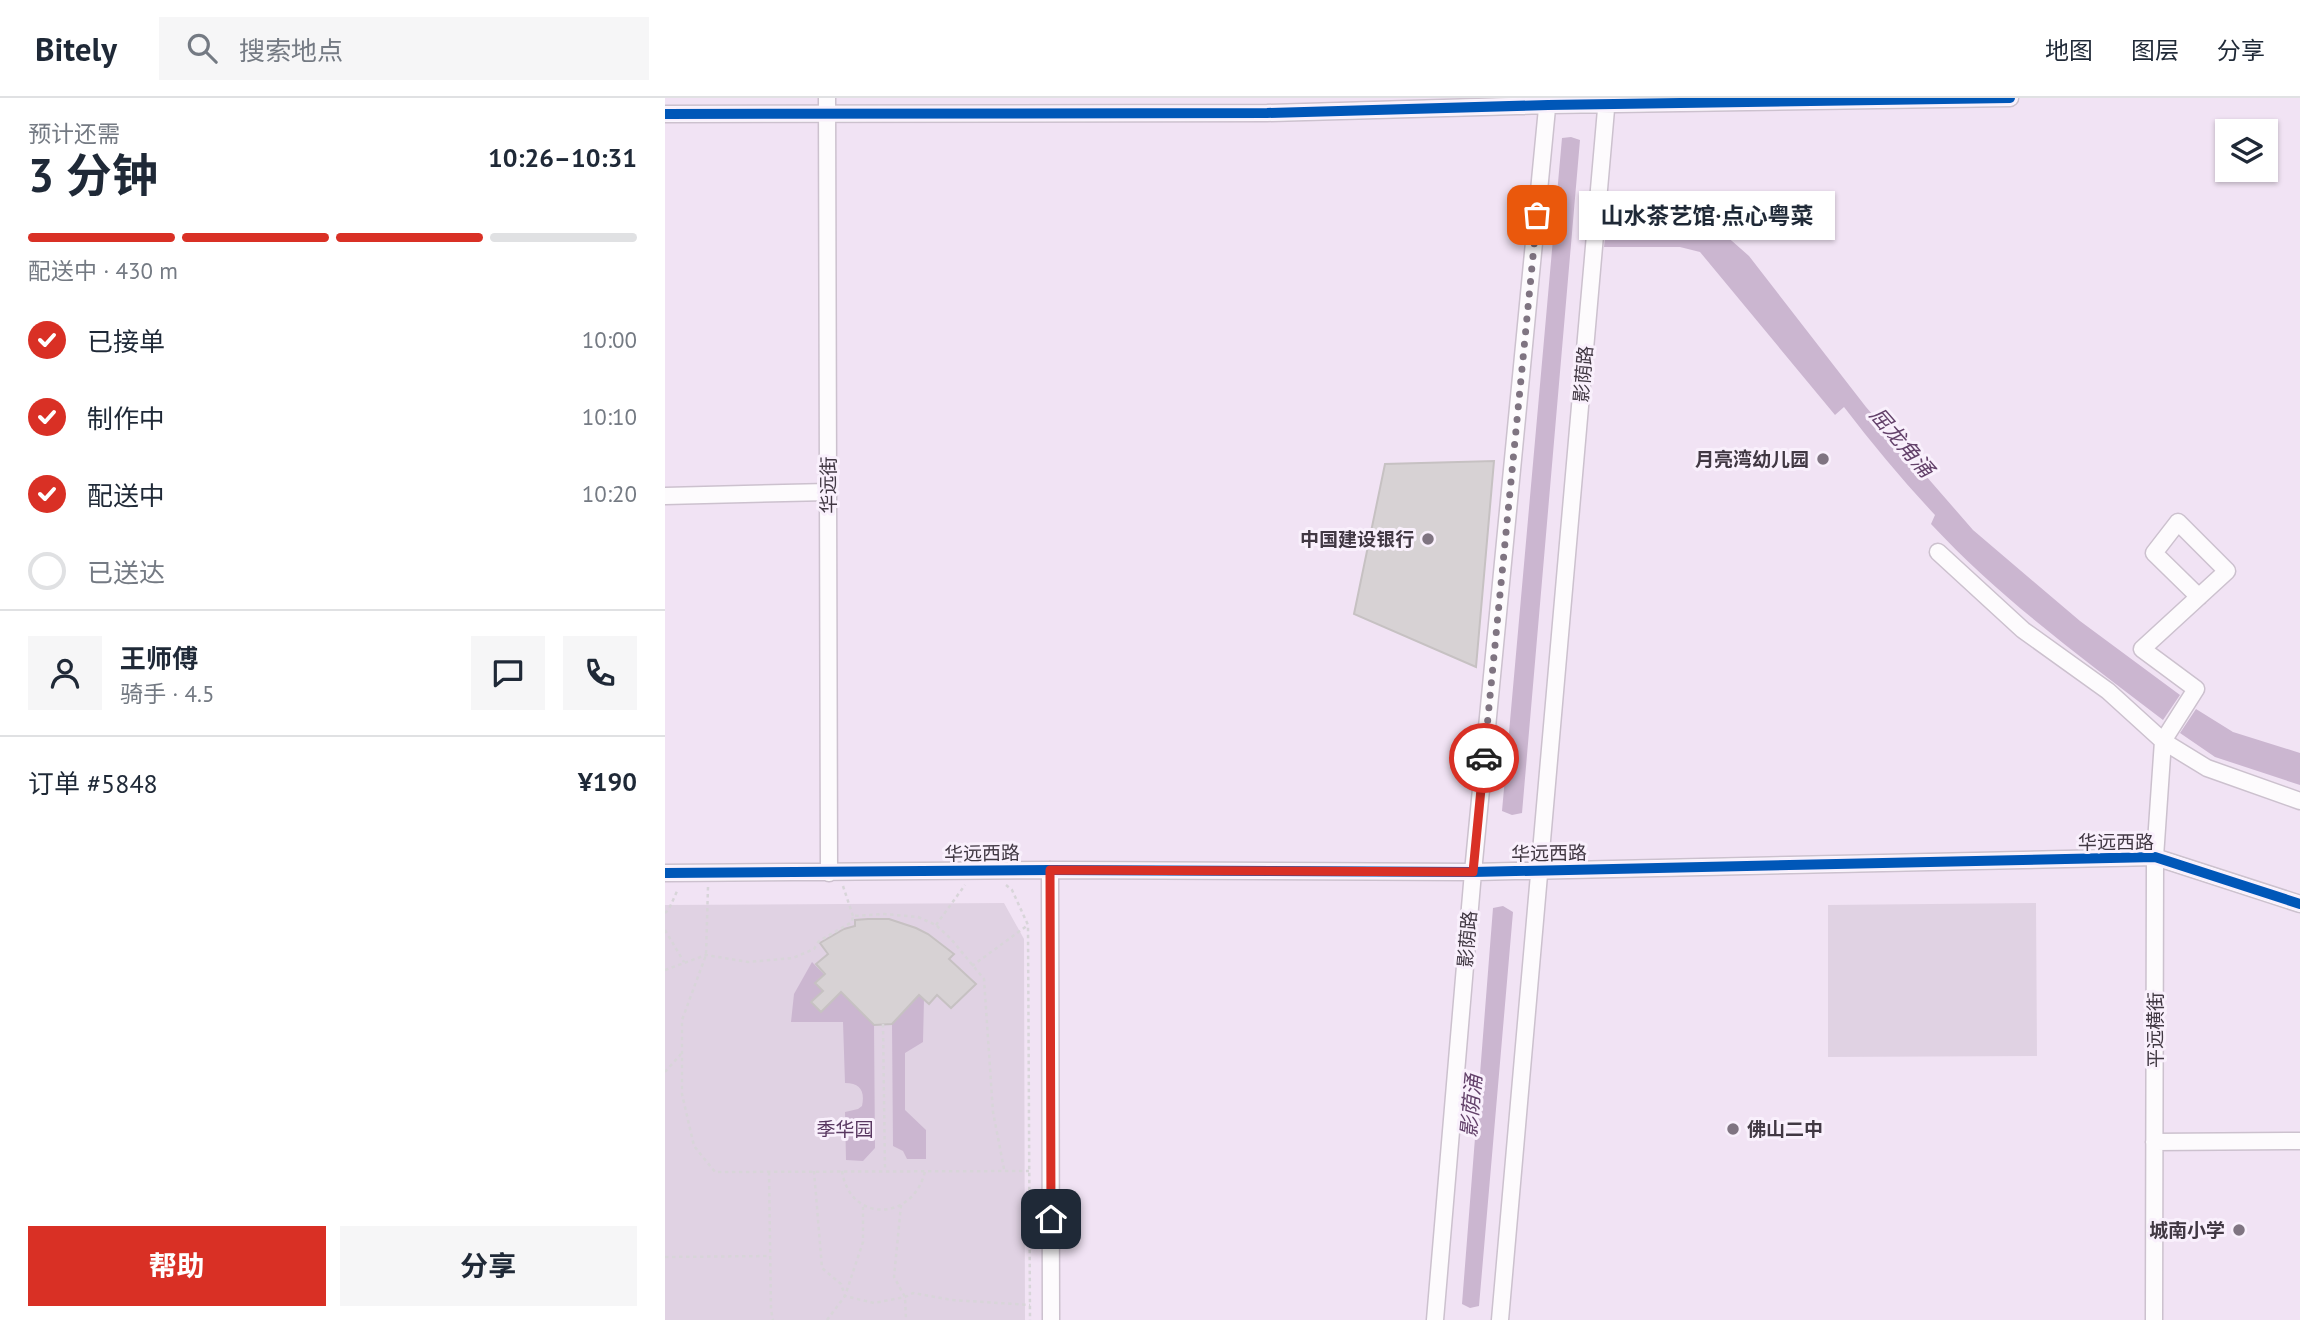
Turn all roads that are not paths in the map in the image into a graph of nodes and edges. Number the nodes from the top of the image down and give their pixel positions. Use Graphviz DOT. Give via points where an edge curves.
graph roads {
  1 [pos="2010,98"];
  2 [pos="1548,101"];
  3 [pos="1607,101"];
  4 [pos="827,105"];
  5 [pos="1000,105"];
  6 [pos="1100,106"];
  7 [pos="1256,106"];
  8 [pos="665,114"];
  9 [pos="828,492"];
  10 [pos="665,496"];
  11 [pos="1938,552"];
  12 [pos="2199,597"];
  13 [pos="2163,741"];
  14 [pos="2300,802"];
  15 [pos="2155,857"];
  16 [pos="1050,870"];
  17 [pos="1539,871"];
  18 [pos="1473,872"];
  19 [pos="665,873"];
  20 [pos="835,877"];
  21 [pos="2300,904"];
  22 [pos="2300,1141"];
  23 [pos="2154,1142"];
  24 [pos="1051,1320"];
  25 [pos="1435,1320"];
  26 [pos="1500,1320"];
  27 [pos="2154,1320"];
  1 -- 3 [label="street"];
  2 -- 3 [label="street"];
  2 -- 7 [label="street"];
  2 -- 18 [label="street, 影荫路"];
  3 -- 17 [label="street, 影荫路"];
  4 -- 5 [label="street"];
  4 -- 8 [label="street"];
  4 -- 9 [label="street, 华远街"];
  5 -- 6 [label="street"];
  6 -- 7 [label="street"];
  9 -- 10 [label="street"];
  9 -- 20 [label="street, 华远街"];
  11 -- 13 [label="street" via="2023,630 2108,691"];
  12 -- 12 [label="street" via="2154,553 2178,522 2227,571"];
  12 -- 13 [label="street" via="2142,649 2196,689"];
  13 -- 14 [label="street" via="2207,768"];
  13 -- 15 [label="street, 平远横街"];
  15 -- 17 [label="street, 华远西路"];
  15 -- 21 [label="street, 华远西路"];
  15 -- 23 [label="street, 平远横街"];
  16 -- 18 [label="street, 华远西路"];
  16 -- 20 [label="street, 华远西路"];
  16 -- 24 [label="street"];
  17 -- 18 [label="street, 华远西路"];
  17 -- 26 [label="street, 影荫路"];
  18 -- 25 [label="street, 影荫路"];
  19 -- 20 [label="street, 华远西路"];
  22 -- 23 [label="street"];
  23 -- 27 [label="street, 平远横街"];
}
